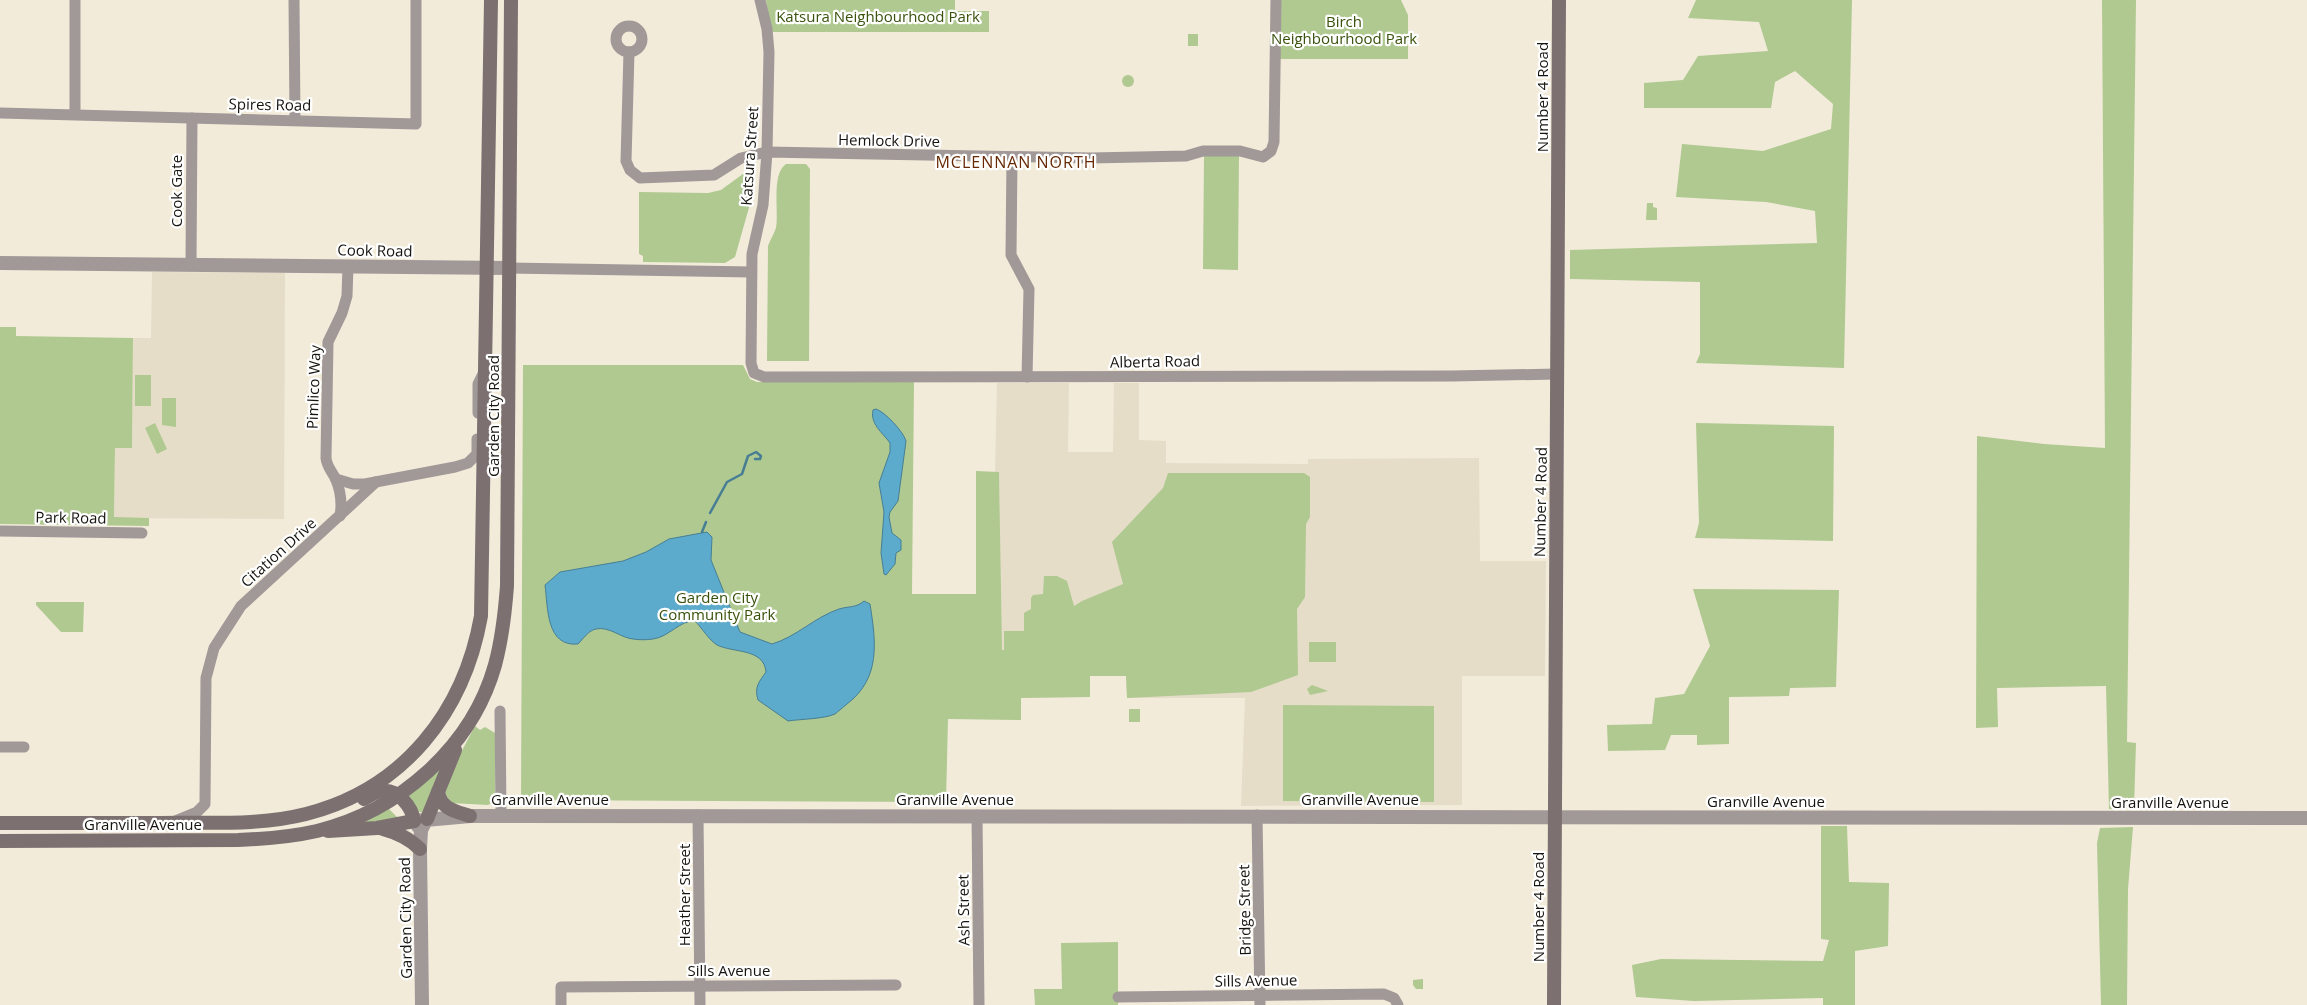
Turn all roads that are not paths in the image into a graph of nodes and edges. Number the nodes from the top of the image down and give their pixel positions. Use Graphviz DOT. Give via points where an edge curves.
graph roads {
  1 [pos="75,0"];
  2 [pos="294,0"];
  3 [pos="416,0"];
  4 [pos="492,0"];
  5 [pos="511,0"];
  6 [pos="760,0"];
  7 [pos="1276,0"];
  8 [pos="1559,0"];
  9 [pos="629,52"];
  10 [pos="0,113"];
  11 [pos="75,114"];
  12 [pos="192,118"];
  13 [pos="295,119"];
  14 [pos="767,152"];
  15 [pos="1012,157"];
  16 [pos="0,263"];
  17 [pos="191,264"];
  18 [pos="348,266"];
  19 [pos="487,268"];
  20 [pos="509,268"];
  21 [pos="750,272"];
  22 [pos="484,372"];
  23 [pos="754,373"];
  24 [pos="1557,374"];
  25 [pos="1027,376"];
  26 [pos="336,479"];
  27 [pos="376,482"];
  28 [pos="340,516"];
  29 [pos="0,531"];
  30 [pos="142,533"];
  31 [pos="500,711"];
  32 [pos="462,733"];
  33 [pos="0,747"];
  34 [pos="24,747"];
  35 [pos="395,770"];
  36 [pos="438,792"];
  37 [pos="394,795"];
  38 [pos="306,814"];
  39 [pos="698,815"];
  40 [pos="977,815"];
  41 [pos="1257,815"];
  42 [pos="470,816"];
  43 [pos="501,816"];
  44 [pos="1555,816"];
  45 [pos="2307,818"];
  46 [pos="172,822"];
  47 [pos="0,823"];
  48 [pos="421,823"];
  49 [pos="377,828"];
  50 [pos="317,831"];
  51 [pos="0,841"];
  52 [pos="420,849"];
  53 [pos="700,985"];
  54 [pos="896,985"];
  55 [pos="1118,997"];
  56 [pos="1260,1000"];
  57 [pos="1396,1002"];
  58 [pos="422,1005"];
  59 [pos="561,1005"];
  60 [pos="700,1005"];
  61 [pos="979,1005"];
  62 [pos="1554,1005"];
  1 -- 11 [label="street"];
  2 -- 13 [label="street"];
  3 -- 13 [label="street, Spires Road" via="416,124"];
  4 -- 19 [label="main road, Garden City Road"];
  5 -- 20 [label="main road, Garden City Road"];
  6 -- 14 [label="street, Katsura Street" via="769,52"];
  7 -- 15 [label="street, Hemlock Drive" via="1274,142 1271,151 1263,157 1240,151 1203,151 1186,156"];
  8 -- 24 [label="main road, Number 4 Road"];
  9 -- 14 [label="street, Hemlock Drive" via="626,161 630,170 640,178 714,175 741,158"];
  10 -- 11 [label="street, Spires Road"];
  11 -- 12 [label="street, Spires Road"];
  12 -- 13 [label="street, Spires Road"];
  12 -- 17 [label="street, Cook Gate"];
  14 -- 15 [label="street, Hemlock Drive"];
  14 -- 21 [label="street, Katsura Street" via="763,205 753,241"];
  15 -- 25 [label="street" via="1011,255 1030,290"];
  16 -- 17 [label="street, Cook Road"];
  17 -- 18 [label="street, Cook Road"];
  18 -- 19 [label="street, Cook Road"];
  18 -- 26 [label="street, Pimlico Way" via="347,296 328,342 326,458"];
  19 -- 20 [label="street, Cook Road"];
  19 -- 22 [label="main road, Garden City Road"];
  20 -- 21 [label="street, Cook Road"];
  20 -- 32 [label="main road, Garden City Road" via="505,612 494,668"];
  21 -- 23 [label="street, Katsura Street" via="751,363"];
  22 -- 27 [label="street" via="478,384 477,454 472,460 455,467"];
  22 -- 35 [label="main road, Garden City Road" via="483,586 477,636 464,678 438,726"];
  23 -- 25 [label="street, Alberta Road" via="764,377"];
  24 -- 25 [label="street, Alberta Road"];
  24 -- 44 [label="main road, Number 4 Road"];
  26 -- 27 [label="street" via="353,484"];
  26 -- 28 [label="street, Pimlico Way" via="342,499"];
  27 -- 28 [label="street, Citation Drive"];
  28 -- 46 [label="street, Citation Drive" via="241,606 218,638 206,678 205,804 197,812"];
  29 -- 30 [label="street, Park Road"];
  31 -- 43 [label="street"];
  32 -- 36 [label="main road"];
  32 -- 37 [label="main road, Garden City Road" via="430,771"];
  33 -- 34 [label="street"];
  35 -- 37 [label="main road"];
  35 -- 38 [label="main road, Granville Avenue" via="353,796"];
  36 -- 42 [label="main road" via="439,800 448,808"];
  36 -- 48 [label="main road"];
  37 -- 38 [label="main road" via="377,792 321,817"];
  37 -- 48 [label="main road" via="404,816"];
  37 -- 50 [label="main road, Granville Avenue" via="362,814"];
  38 -- 46 [label="main road, Granville Avenue" via="255,821"];
  39 -- 40 [label="street, Granville Avenue"];
  39 -- 43 [label="street, Granville Avenue"];
  39 -- 53 [label="street, Heather Street"];
  40 -- 41 [label="street, Granville Avenue"];
  40 -- 61 [label="street, Ash Street"];
  41 -- 44 [label="street, Granville Avenue"];
  41 -- 56 [label="street, Bridge Street"];
  42 -- 43 [label="street, Granville Avenue"];
  42 -- 48 [label="street, Granville Avenue"];
  44 -- 45 [label="street, Granville Avenue"];
  44 -- 62 [label="main road, Number 4 Road"];
  46 -- 47 [label="main road, Granville Avenue"];
  48 -- 49 [label="main road"];
  48 -- 52 [label="street, Garden City Road"];
  49 -- 50 [label="main road"];
  49 -- 52 [label="main road" via="401,835"];
  50 -- 51 [label="main road, Granville Avenue" via="238,840"];
  52 -- 58 [label="street, Garden City Road"];
  53 -- 54 [label="street, Sills Avenue"];
  53 -- 59 [label="street, Sills Avenue" via="561,987"];
  53 -- 60 [label="street, Heather Street"];
  55 -- 56 [label="street, Sills Avenue"];
  56 -- 57 [label="street, Sills Avenue" via="1384,994"];
}
